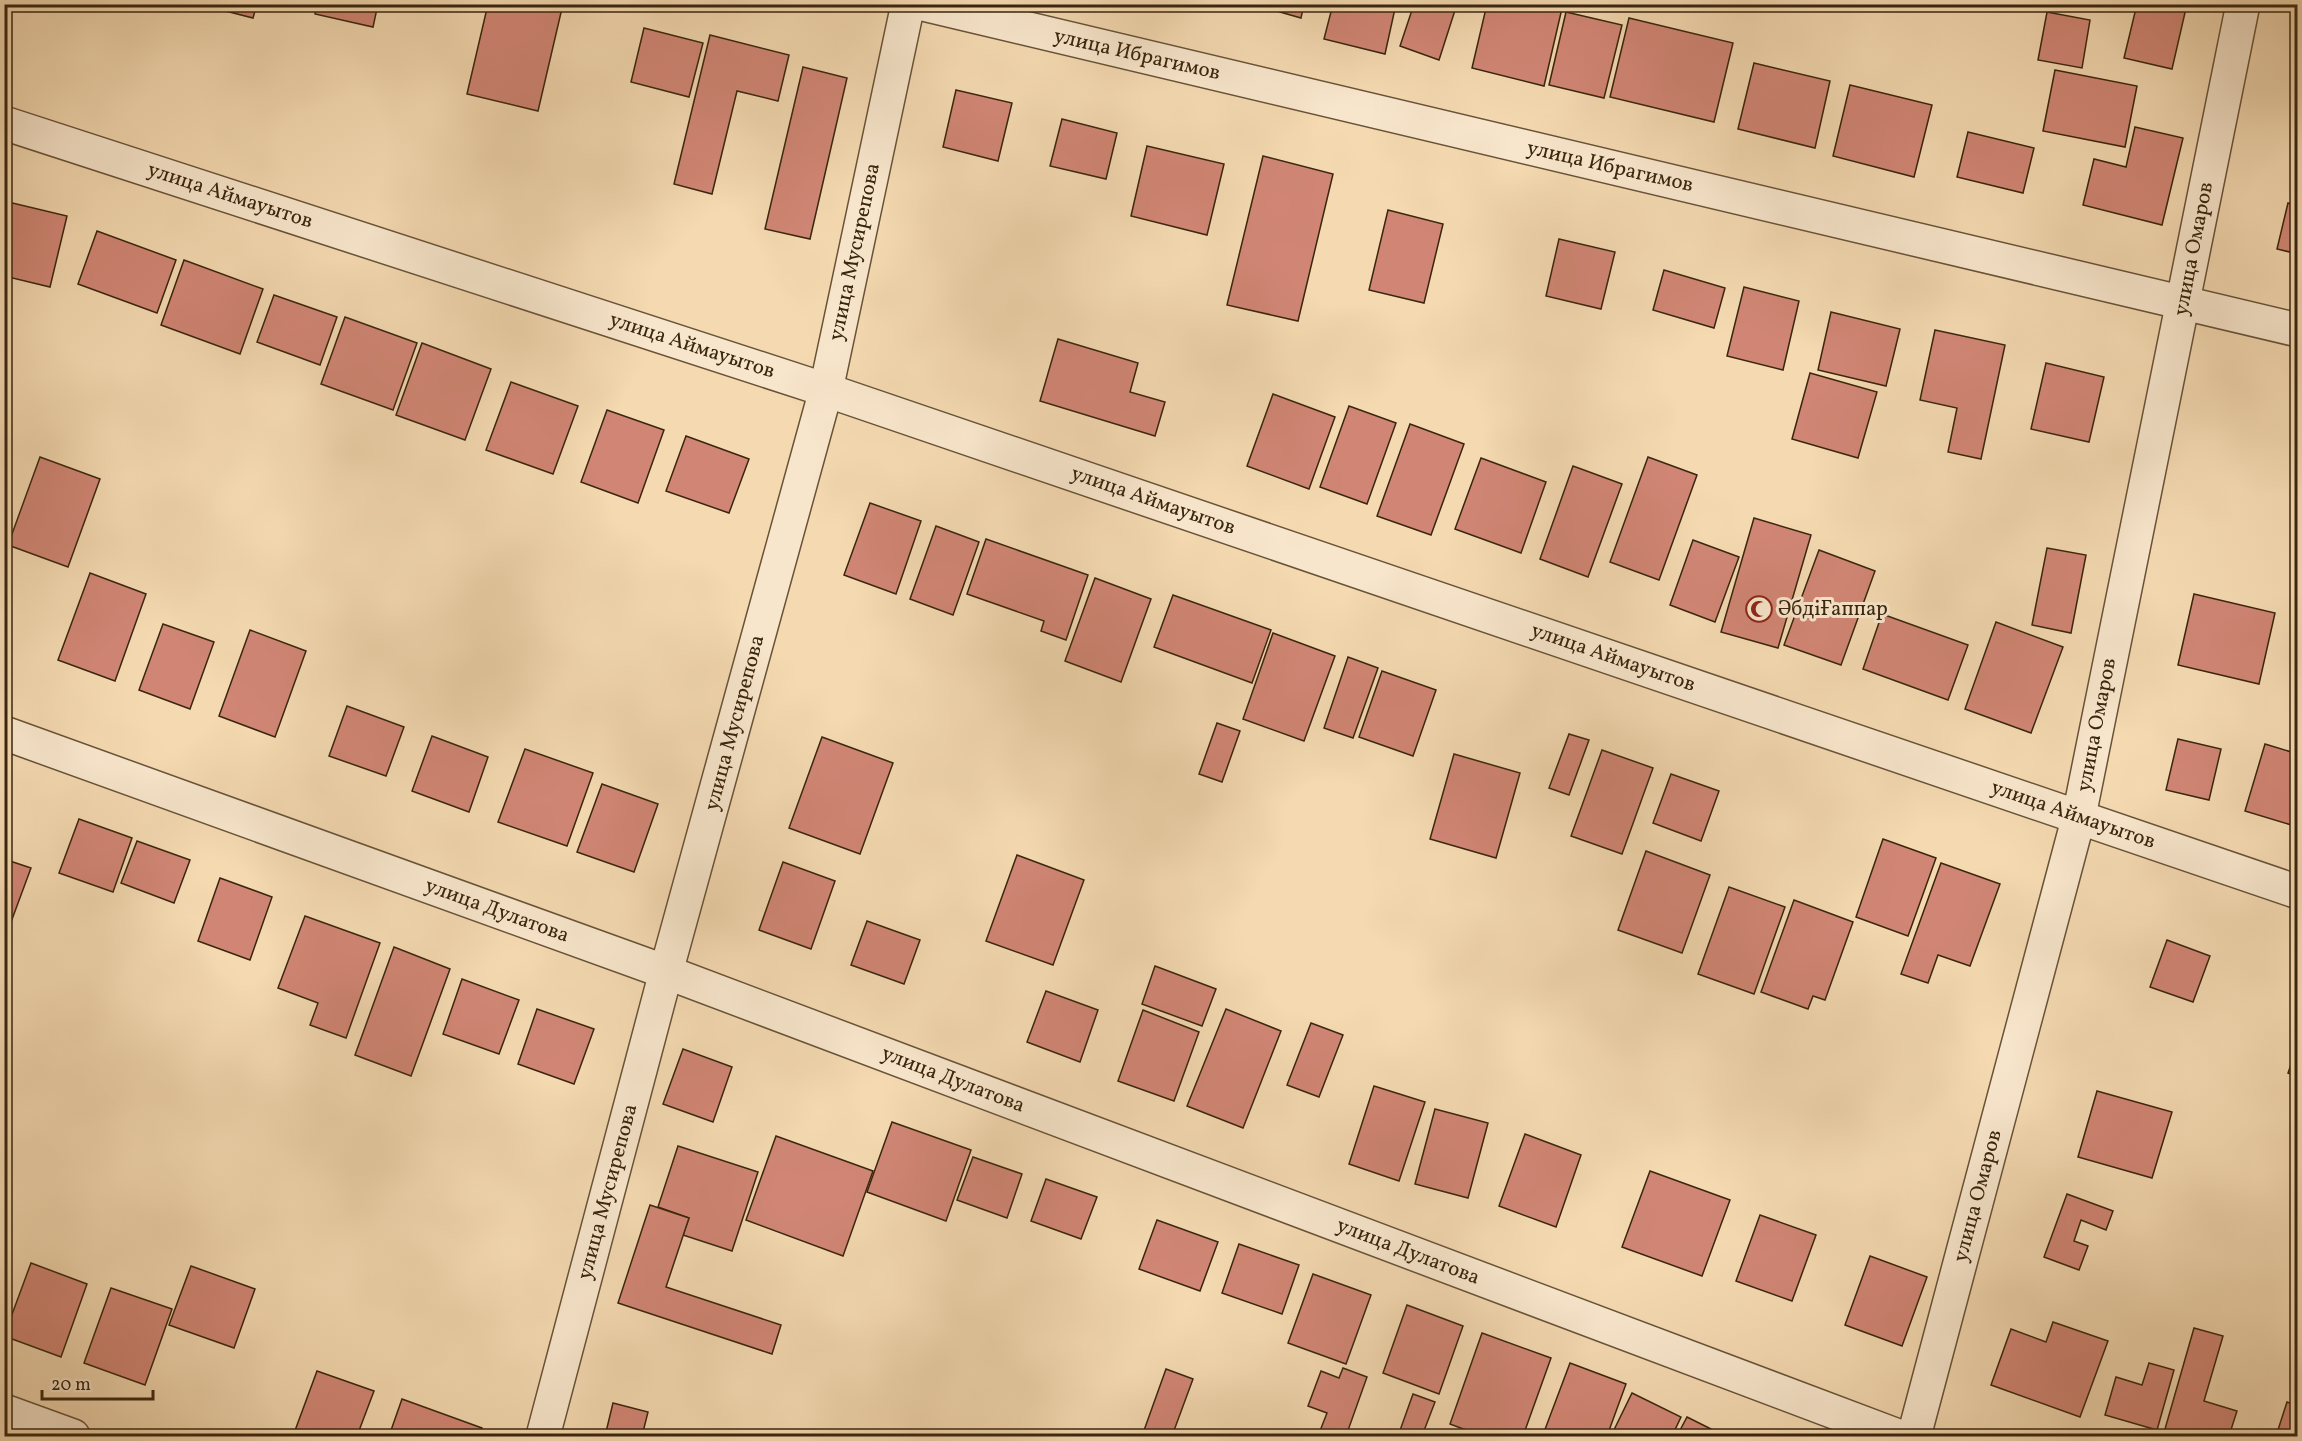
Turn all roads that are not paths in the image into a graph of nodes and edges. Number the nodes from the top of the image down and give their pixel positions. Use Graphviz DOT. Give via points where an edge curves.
graph roads {
  1 [pos="908,4"];
  2 [pos="923,4"];
  3 [pos="2243,4"];
  4 [pos="4,123"];
  5 [pos="2183,303"];
  6 [pos="2298,330"];
  7 [pos="826,390"];
  8 [pos="4,733"];
  9 [pos="2079,816"];
  10 [pos="2298,892"];
  11 [pos="666,972"];
  12 [pos="4,1411"];
  13 [pos="73,1437"];
  14 [pos="543,1437"];
  15 [pos="1898,1437"];
  16 [pos="1914,1437"];
  1 -- 7 [label="street, улица Мусирепова"];
  2 -- 5 [label="street, улица Ибрагимов"];
  3 -- 5 [label="street, улица Омаров"];
  4 -- 7 [label="street, улица Аймауытов"];
  5 -- 6 [label="street, улица Ибрагимов"];
  5 -- 9 [label="street, улица Омаров"];
  7 -- 9 [label="street, улица Аймауытов"];
  7 -- 11 [label="street, улица Мусирепова"];
  8 -- 11 [label="street, улица Дулатова"];
  9 -- 10 [label="street, улица Аймауытов"];
  9 -- 16 [label="street, улица Омаров"];
  11 -- 14 [label="street, улица Мусирепова"];
  11 -- 15 [label="street, улица Дулатова"];
  12 -- 13 [label="street"];
}
